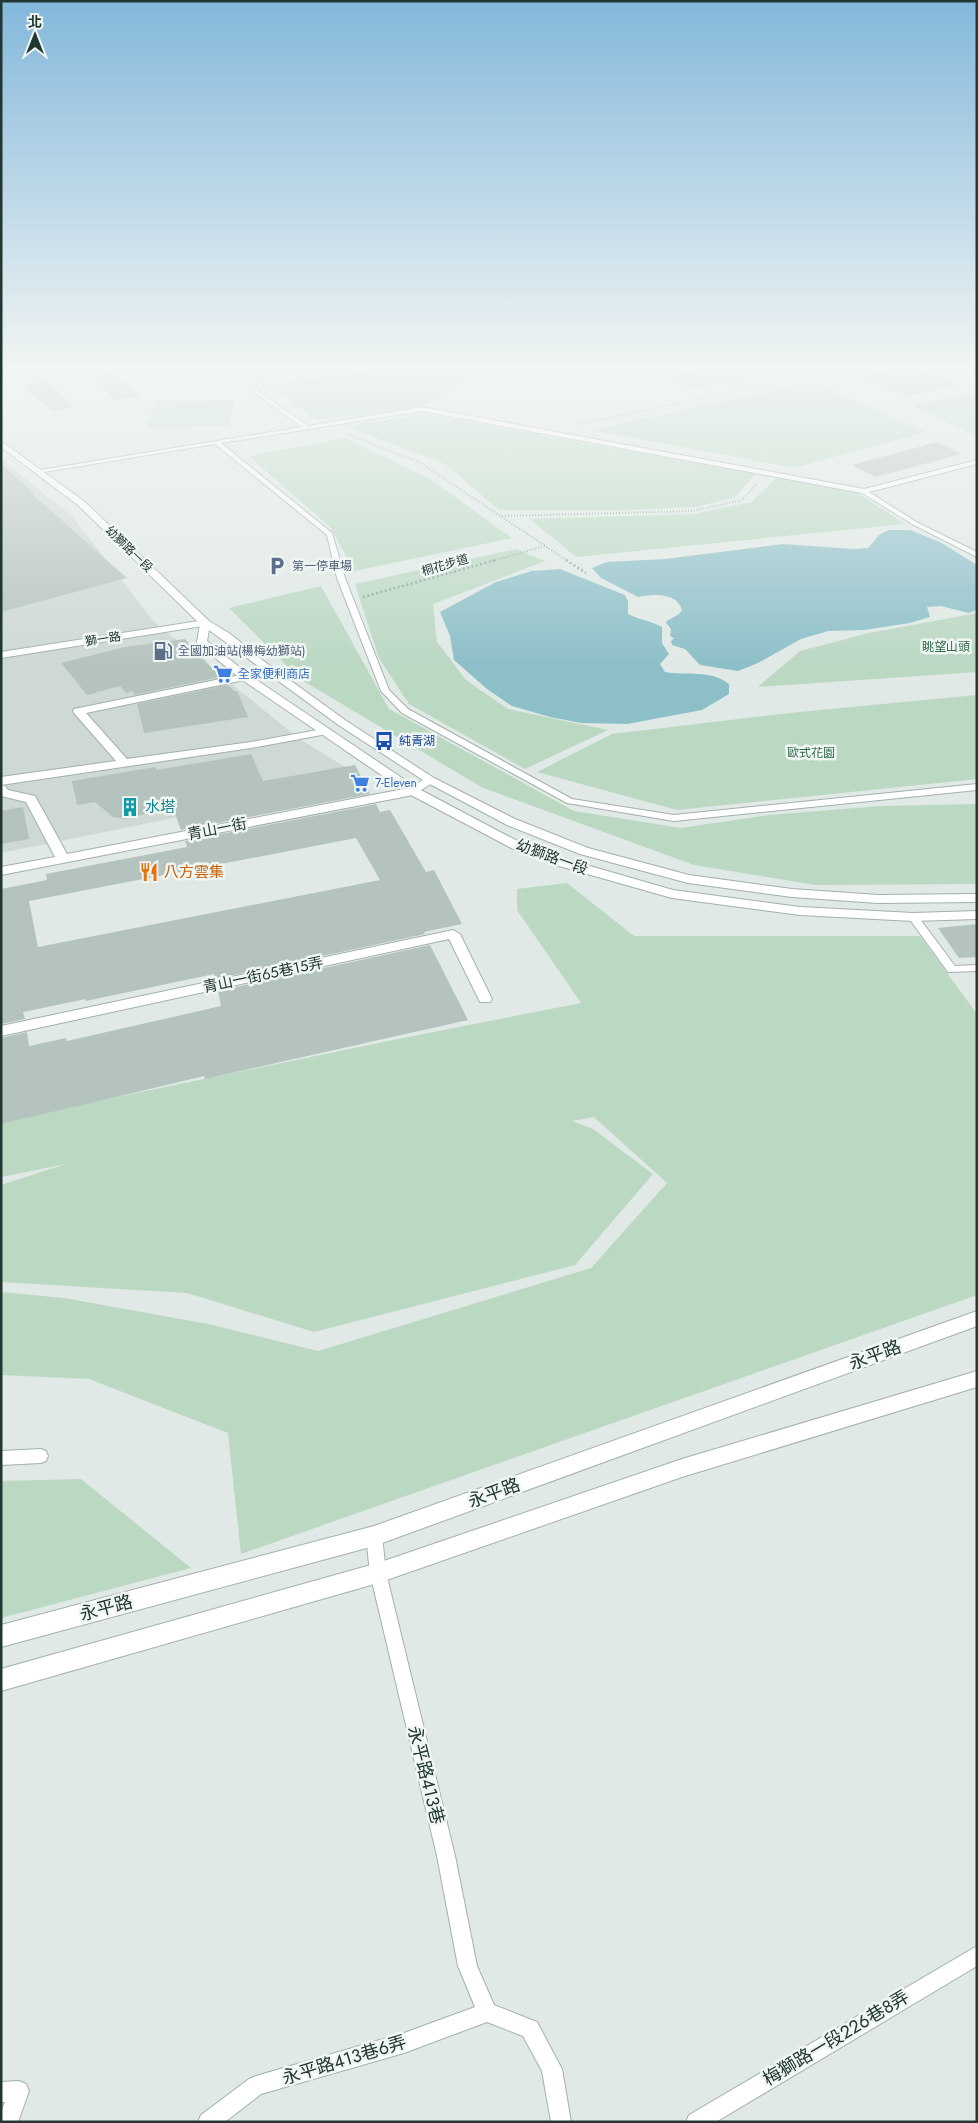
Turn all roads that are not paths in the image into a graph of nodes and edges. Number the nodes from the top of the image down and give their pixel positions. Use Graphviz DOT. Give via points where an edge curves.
graph roads {
  1 [pos="34,468"];
  2 [pos="56,468"];
  3 [pos="248,468"];
  4 [pos="747,468"];
  5 [pos="953,468"];
  6 [pos="38,471"];
  7 [pos="864,491"];
  8 [pos="977,555"];
  9 [pos="205,623"];
  10 [pos="1,655"];
  11 [pos="245,677"];
  12 [pos="323,732"];
  13 [pos="125,764"];
  14 [pos="430,780"];
  15 [pos="1,781"];
  16 [pos="977,787"];
  17 [pos="1,789"];
  18 [pos="413,791"];
  19 [pos="63,859"];
  20 [pos="1,872"];
  21 [pos="977,898"];
  22 [pos="977,914"];
  23 [pos="913,917"];
  24 [pos="977,968"];
  25 [pos="485,999"];
  26 [pos="1,1031"];
  27 [pos="977,1318"];
  28 [pos="977,1379"];
  29 [pos="41,1456"];
  30 [pos="1,1458"];
  31 [pos="374,1536"];
  32 [pos="378,1573"];
  33 [pos="1,1636"];
  34 [pos="1,1680"];
  35 [pos="977,1955"];
  36 [pos="487,2012"];
  37 [pos="1,2092"];
  38 [pos="8,2122"];
  39 [pos="208,2122"];
  40 [pos="561,2122"];
  41 [pos="696,2122"];
  1 -- 6 [label="street, 幼獅路一段"];
  2 -- 6 [label="lane"];
  3 -- 16 [label="lane" via="330,534 341,578 385,691 405,711 570,801 674,818"];
  4 -- 7 [label="lane"];
  5 -- 7 [label="lane"];
  6 -- 9 [label="street, 幼獅路一段" via="82,504"];
  7 -- 8 [label="lane" via="916,524"];
  9 -- 10 [label="street, 獅一路"];
  9 -- 11 [label="street, 幼獅路一段" via="202,642"];
  9 -- 14 [label="street, 幼獅路一段" via="341,722"];
  11 -- 12 [label="street, 幼獅路一段"];
  11 -- 13 [label="street" via="78,711"];
  12 -- 13 [label="street"];
  12 -- 18 [label="street, 幼獅路一段"];
  13 -- 15 [label="street"];
  14 -- 18 [label="street, 青山一街"];
  14 -- 21 [label="street, 幼獅路一段" via="511,822 584,850 688,879 792,894 878,899"];
  17 -- 19 [label="street" via="3,793 31,799"];
  18 -- 19 [label="street, 青山一街"];
  18 -- 23 [label="street, 幼獅路一段" via="519,847 672,894 800,911"];
  19 -- 20 [label="street, 青山一街"];
  22 -- 23 [label="street, 幼獅路一段"];
  23 -- 24 [label="lane" via="952,970"];
  25 -- 26 [label="street, 青山一街65巷15弄" via="453,934"];
  27 -- 31 [label="street, 永平路"];
  28 -- 32 [label="street" via="682,1468"];
  29 -- 30 [label="lane"];
  31 -- 32 [label="lane, 永平路413巷"];
  31 -- 33 [label="street, 永平路"];
  32 -- 34 [label="street"];
  32 -- 36 [label="lane, 永平路413巷" via="446,1856 468,1966"];
  35 -- 41 [label="lane, 梅獅路一段226巷8弄"];
  36 -- 39 [label="lane, 永平路413巷6弄" via="404,2043 256,2086"];
  36 -- 40 [label="lane" via="530,2029 552,2069"];
  37 -- 38 [label="lane" via="19,2091"];
}
